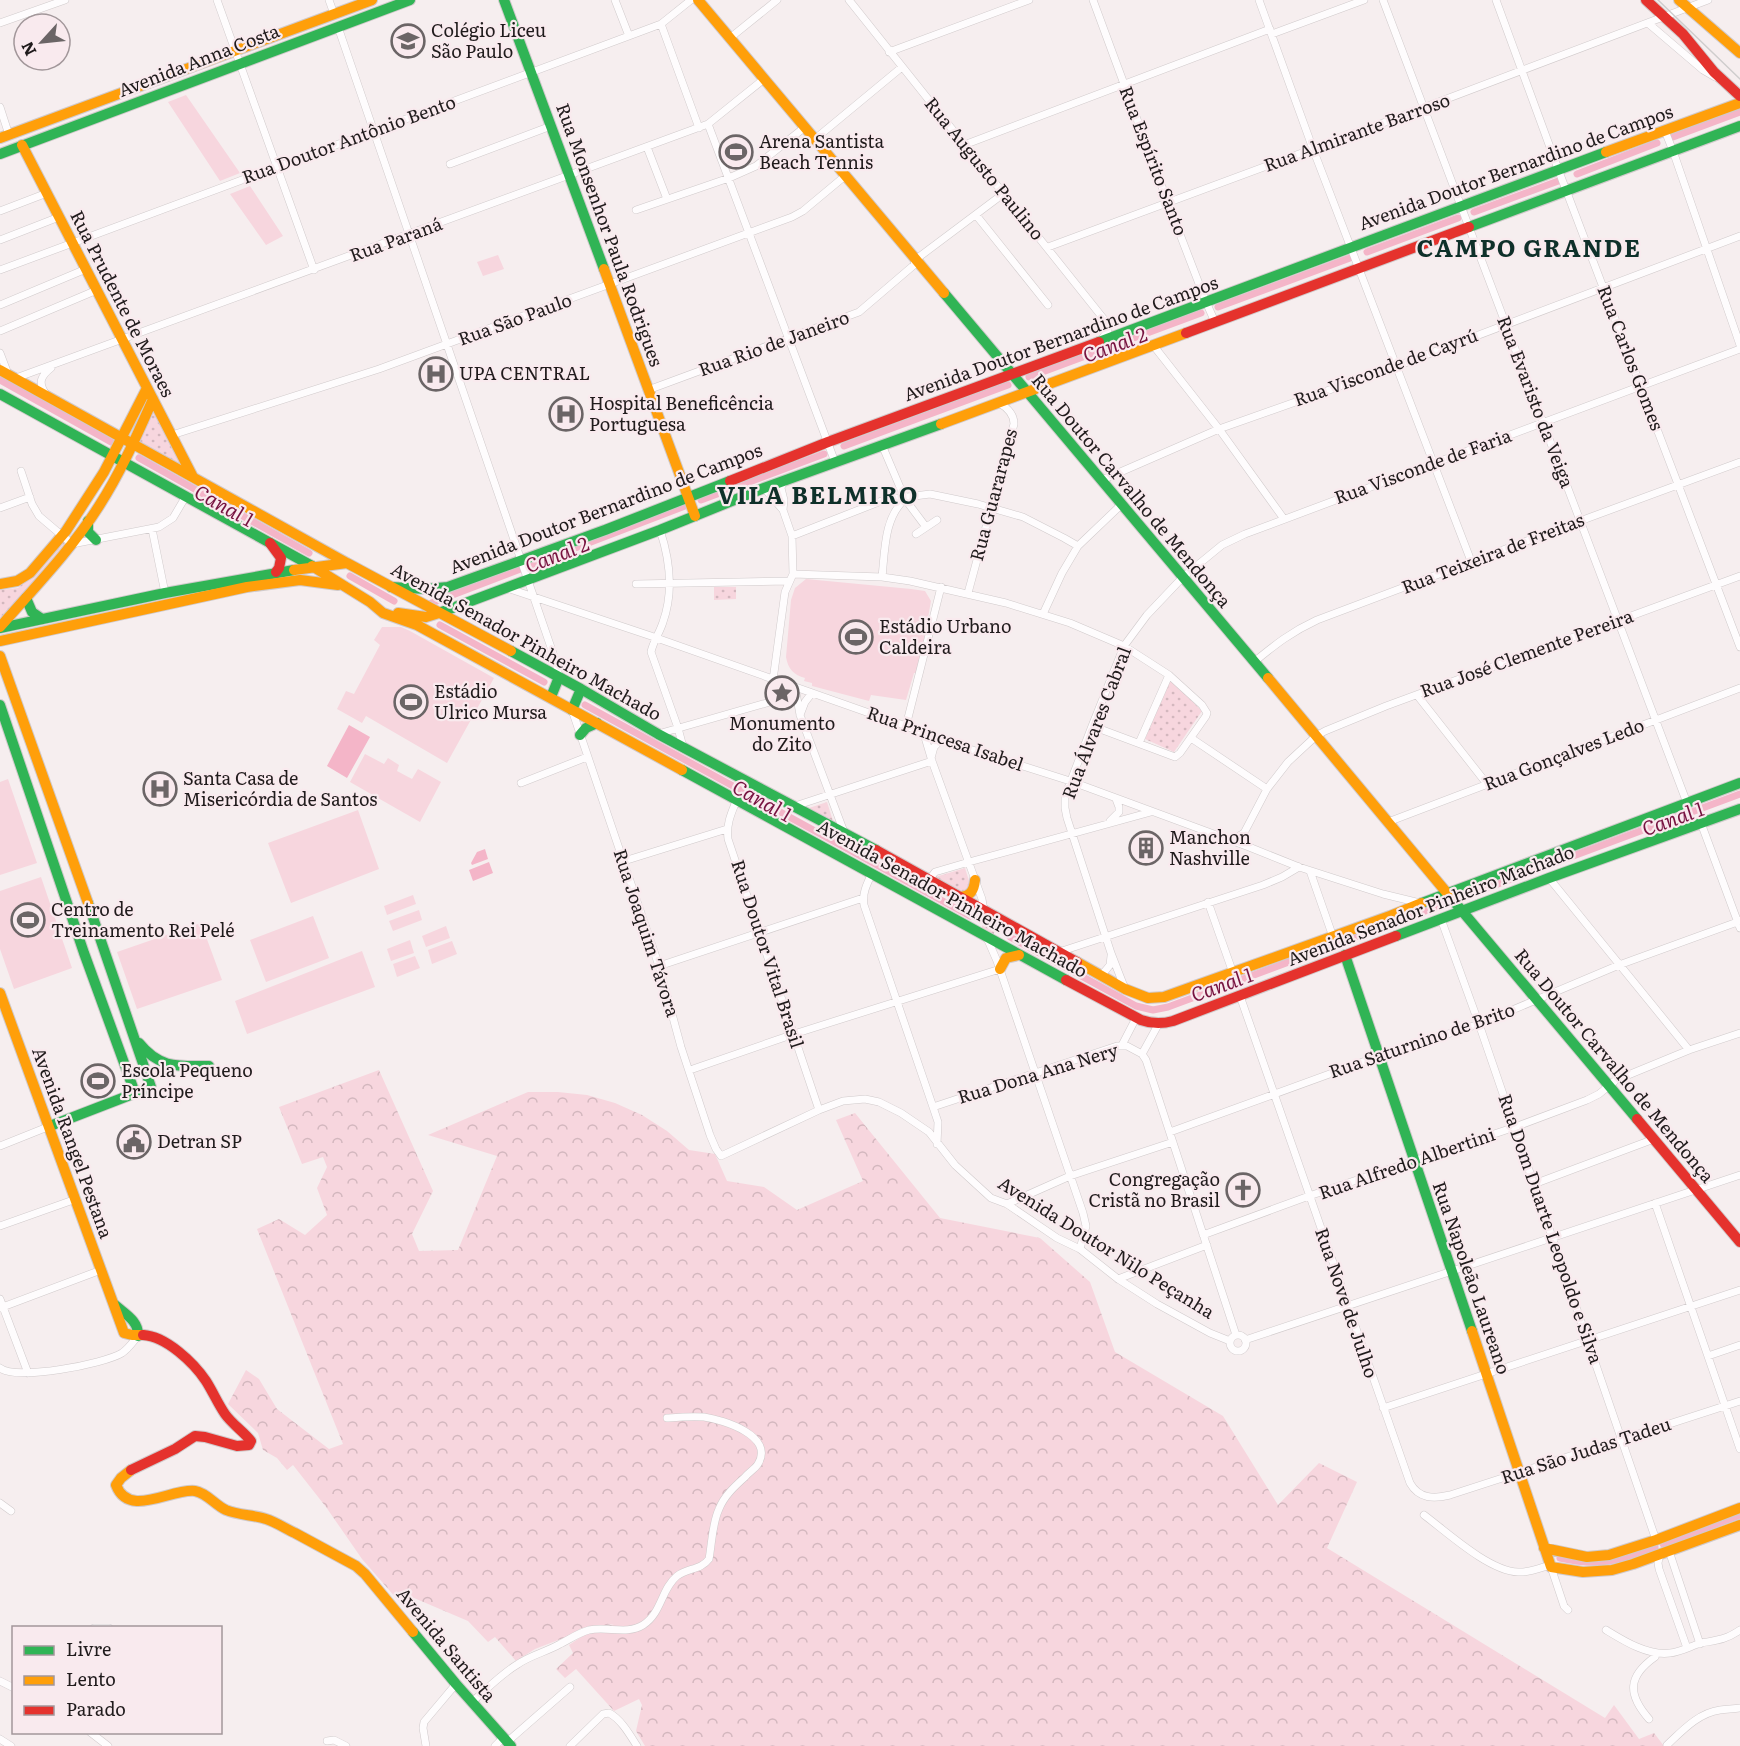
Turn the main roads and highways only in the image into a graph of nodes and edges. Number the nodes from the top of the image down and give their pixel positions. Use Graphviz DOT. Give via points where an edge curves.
graph roads {
  1 [pos="372,0"];
  2 [pos="410,0"];
  3 [pos="504,0"];
  4 [pos="698,0"];
  5 [pos="1679,0"];
  6 [pos="1651,1"];
  7 [pos="334,14"];
  8 [pos="339,27"];
  9 [pos="1740,53"];
  10 [pos="1740,96"];
  11 [pos="1740,103"];
  12 [pos="1740,126"];
  13 [pos="4,136"];
  14 [pos="21,146"];
  15 [pos="0,154"];
  16 [pos="8,374"];
  17 [pos="1012,375"];
  18 [pos="147,388"];
  19 [pos="1027,392"];
  20 [pos="0,394"];
  21 [pos="153,399"];
  22 [pos="128,442"];
  23 [pos="118,459"];
  24 [pos="193,478"];
  25 [pos="688,497"];
  26 [pos="695,516"];
  27 [pos="89,520"];
  28 [pos="96,540"];
  29 [pos="270,543"];
  30 [pos="318,546"];
  31 [pos="308,564"];
  32 [pos="352,566"];
  33 [pos="276,572"];
  34 [pos="0,584"];
  35 [pos="343,586"];
  36 [pos="390,587"];
  37 [pos="402,593"];
  38 [pos="26,598"];
  39 [pos="370,602"];
  40 [pos="388,610"];
  41 [pos="439,613"];
  42 [pos="42,619"];
  43 [pos="0,628"];
  44 [pos="0,641"];
  45 [pos="0,656"];
  46 [pos="559,676"];
  47 [pos="580,688"];
  48 [pos="550,697"];
  49 [pos="0,705"];
  50 [pos="572,710"];
  51 [pos="597,723"];
  52 [pos="580,735"];
  53 [pos="35,758"];
  54 [pos="21,762"];
  55 [pos="1740,783"];
  56 [pos="1740,809"];
  57 [pos="975,880"];
  58 [pos="1447,892"];
  59 [pos="960,897"];
  60 [pos="1464,911"];
  61 [pos="984,912"];
  62 [pos="996,918"];
  63 [pos="987,938"];
  64 [pos="1019,955"];
  65 [pos="1345,955"];
  66 [pos="999,965"];
  67 [pos="0,993"];
  68 [pos="134,1036"];
  69 [pos="208,1066"];
  70 [pos="143,1090"];
  71 [pos="50,1126"];
  72 [pos="1740,1242"];
  73 [pos="138,1336"];
  74 [pos="1740,1508"];
  75 [pos="1740,1525"];
  76 [pos="1656,1540"];
  77 [pos="1544,1548"];
  78 [pos="1665,1553"];
  79 [pos="504,1743"];
  1 -- 7 [label="main road, Avenida Anna Costa"];
  2 -- 8 [label="main road, Avenida Anna Costa"];
  3 -- 25 [label="main road, Rua Monsenhor Paula Rodrigues"];
  4 -- 17 [label="main road, Rua Doutor Carvalho de Mendonça"];
  5 -- 9 [label="main road"];
  6 -- 10 [label="main road"];
  7 -- 8 [label="main road"];
  7 -- 13 [label="main road, Avenida Anna Costa"];
  8 -- 14 [label="main road, Avenida Anna Costa"];
  11 -- 17 [label="main road, Avenida Doutor Bernardino de Campos"];
  12 -- 19 [label="main road, Avenida Doutor Bernardino de Campos"];
  14 -- 15 [label="main road, Avenida Anna Costa"];
  14 -- 18 [label="main road, Rua Prudente de Moraes"];
  16 -- 22 [label="main road, Avenida Senador Pinheiro Machado"];
  17 -- 19 [label="main road, Rua Doutor Carvalho de Mendonça"];
  17 -- 25 [label="main road, Avenida Doutor Bernardino de Campos"];
  18 -- 21 [label="main road, Rua Prudente de Moraes"];
  18 -- 22 [label="main road"];
  19 -- 26 [label="main road, Avenida Doutor Bernardino de Campos"];
  19 -- 58 [label="main road, Rua Doutor Carvalho de Mendonça"];
  20 -- 23 [label="main road, Avenida Senador Pinheiro Machado"];
  21 -- 22 [label="main road"];
  21 -- 24 [label="main road, Rua Prudente de Moraes"];
  22 -- 23 [label="main road"];
  22 -- 24 [label="main road, Avenida Senador Pinheiro Machado"];
  23 -- 27 [label="main road" via="100,504"];
  23 -- 29 [label="main road, Avenida Senador Pinheiro Machado"];
  23 -- 34 [label="main road" via="32,572"];
  24 -- 30 [label="main road, Avenida Senador Pinheiro Machado"];
  25 -- 26 [label="main road, Rua Monsenhor Paula Rodrigues"];
  25 -- 36 [label="main road, Avenida Doutor Bernardino de Campos" via="448,586"];
  26 -- 41 [label="main road, Avenida Doutor Bernardino de Campos"];
  27 -- 28 [label="main road" via="87,532"];
  27 -- 38 [label="main road"];
  29 -- 31 [label="main road, Avenida Senador Pinheiro Machado"];
  29 -- 33 [label="main road" via="280,558"];
  30 -- 31 [label="main road"];
  30 -- 32 [label="main road, Avenida Senador Pinheiro Machado"];
  31 -- 32 [label="main road"];
  31 -- 33 [label="main road"];
  31 -- 35 [label="main road, Avenida Senador Pinheiro Machado"];
  32 -- 35 [label="main road" via="340,573"];
  32 -- 36 [label="main road, Avenida Senador Pinheiro Machado"];
  33 -- 42 [label="main road"];
  35 -- 39 [label="main road, Avenida Senador Pinheiro Machado"];
  35 -- 44 [label="main road" via="300,580 247,587"];
  36 -- 37 [label="main road, Avenida Senador Pinheiro Machado"];
  37 -- 40 [label="main road" via="404,601 400,608"];
  37 -- 41 [label="main road, Avenida Senador Pinheiro Machado"];
  38 -- 42 [label="main road" via="32,612"];
  38 -- 43 [label="main road"];
  39 -- 40 [label="main road"];
  39 -- 48 [label="main road, Avenida Senador Pinheiro Machado" via="383,613 417,625"];
  40 -- 41 [label="main road" via="426,617"];
  41 -- 46 [label="main road, Avenida Senador Pinheiro Machado"];
  42 -- 43 [label="main road"];
  45 -- 53 [label="main road"];
  46 -- 47 [label="main road, Avenida Senador Pinheiro Machado"];
  46 -- 48 [label="main road"];
  47 -- 50 [label="main road"];
  47 -- 59 [label="main road, Avenida Senador Pinheiro Machado"];
  48 -- 50 [label="main road, Avenida Senador Pinheiro Machado"];
  49 -- 54 [label="main road"];
  50 -- 51 [label="main road, Avenida Senador Pinheiro Machado"];
  51 -- 52 [label="main road"];
  51 -- 63 [label="main road, Avenida Senador Pinheiro Machado"];
  53 -- 54 [label="main road"];
  53 -- 68 [label="main road"];
  54 -- 70 [label="main road" via="84,953"];
  55 -- 58 [label="main road, Avenida Senador Pinheiro Machado"];
  56 -- 60 [label="main road, Avenida Senador Pinheiro Machado"];
  57 -- 59 [label="main road" via="972,893"];
  58 -- 60 [label="main road, Rua Doutor Carvalho de Mendonça"];
  58 -- 62 [label="main road, Avenida Senador Pinheiro Machado" via="1155,999 1125,989"];
  59 -- 61 [label="main road, Avenida Senador Pinheiro Machado"];
  60 -- 65 [label="main road, Avenida Senador Pinheiro Machado"];
  60 -- 72 [label="main road, Rua Doutor Carvalho de Mendonça"];
  61 -- 62 [label="main road, Avenida Senador Pinheiro Machado"];
  61 -- 63 [label="main road" via="978,925"];
  62 -- 63 [label="main road" via="1001,925"];
  63 -- 64 [label="main road, Avenida Senador Pinheiro Machado"];
  64 -- 65 [label="main road, Avenida Senador Pinheiro Machado" via="1136,1018 1158,1025"];
  64 -- 66 [label="main road" via="1006,958"];
  65 -- 77 [label="main road, Rua Napoleão Laureano"];
  67 -- 71 [label="main road, Avenida Rangel Pestana"];
  68 -- 69 [label="main road" via="149,1056 161,1063"];
  68 -- 70 [label="main road"];
  70 -- 71 [label="main road"];
  71 -- 73 [label="main road, Avenida Rangel Pestana" via="124,1333"];
  73 -- 79 [label="main road, Avenida Santista" via="154,1336 194,1367 222,1410 251,1443 243,1447 193,1436 120,1480 116,1485 119,1493 145,1501 195,1491 225,1510 268,1519 356,1566"];
  74 -- 76 [label="main road"];
  75 -- 78 [label="main road"];
  76 -- 77 [label="main road" via="1598,1557"];
  76 -- 78 [label="main road"];
  77 -- 78 [label="main road, Rua Napoleão Laureano" via="1550,1566 1573,1571 1603,1572"];
}
